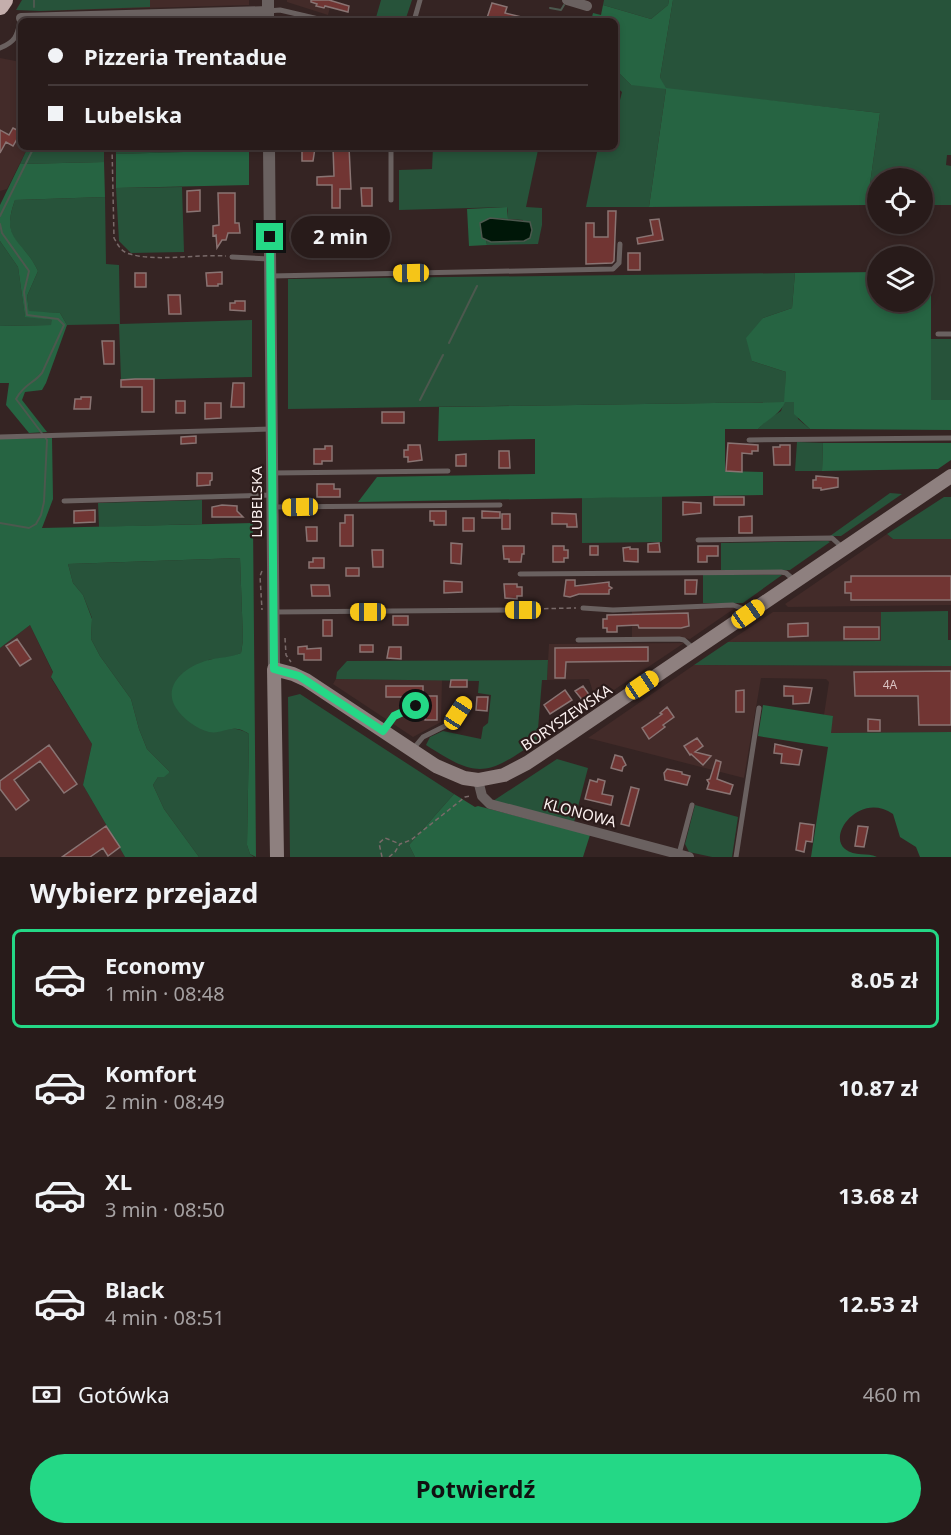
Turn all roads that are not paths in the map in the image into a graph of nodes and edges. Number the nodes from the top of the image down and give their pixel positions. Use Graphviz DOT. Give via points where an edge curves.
graph roads {
  1 [pos="4,0"];
  2 [pos="420,0"];
  3 [pos="567,0"];
  4 [pos="0,6"];
  5 [pos="587,6"];
  6 [pos="268,11"];
  7 [pos="21,18"];
  8 [pos="314,18"];
  9 [pos="415,18"];
  10 [pos="18,29"];
  11 [pos="0,48"];
  12 [pos="269,150"];
  13 [pos="391,150"];
  14 [pos="391,201"];
  15 [pos="620,244"];
  16 [pos="232,257"];
  17 [pos="271,259"];
  18 [pos="271,276"];
  19 [pos="938,334"];
  20 [pos="951,334"];
  21 [pos="272,429"];
  22 [pos="0,436"];
  23 [pos="951,438"];
  24 [pos="750,440"];
  25 [pos="448,471"];
  26 [pos="272,473"];
  27 [pos="951,476"];
  28 [pos="64,501"];
  29 [pos="272,501"];
  30 [pos="500,505"];
  31 [pos="698,540"];
  32 [pos="844,549"];
  33 [pos="520,574"];
  34 [pos="795,582"];
  35 [pos="583,608"];
  36 [pos="523,610"];
  37 [pos="275,612"];
  38 [pos="748,614"];
  39 [pos="578,640"];
  40 [pos="694,650"];
  41 [pos="274,669"];
  42 [pos="465,702"];
  43 [pos="416,706"];
  44 [pos="759,708"];
  45 [pos="383,731"];
  46 [pos="412,750"];
  47 [pos="478,780"];
  48 [pos="692,805"];
  49 [pos="684,856"];
  50 [pos="277,857"];
  51 [pos="736,857"];
  1 -- 4 [label="highway"];
  2 -- 9 [label="lane"];
  3 -- 5 [label="street"];
  6 -- 7 [label="street"];
  6 -- 8 [label="lane"];
  10 -- 11 [label="lane" via="10,44"];
  12 -- 17 [label="street, LUBELSKA"];
  13 -- 14 [label="lane"];
  15 -- 18 [label="lane" via="619,263 613,269"];
  16 -- 17 [label="lane"];
  17 -- 18 [label="street, LUBELSKA"];
  18 -- 21 [label="street, LUBELSKA"];
  19 -- 20 [label="lane"];
  21 -- 22 [label="lane"];
  21 -- 26 [label="street, LUBELSKA"];
  23 -- 24 [label="lane"];
  25 -- 26 [label="lane"];
  26 -- 29 [label="street, LUBELSKA"];
  27 -- 32 [label="main road, BORYSZEWSKA"];
  28 -- 29 [label="lane"];
  29 -- 30 [label="lane"];
  29 -- 37 [label="street, LUBELSKA"];
  31 -- 32 [label="lane" via="831,538"];
  32 -- 34 [label="main road, BORYSZEWSKA"];
  33 -- 34 [label="lane" via="781,572"];
  34 -- 38 [label="main road, BORYSZEWSKA"];
  35 -- 38 [label="lane" via="733,605"];
  36 -- 37 [label="lane"];
  37 -- 41 [label="street, LUBELSKA"];
  38 -- 40 [label="main road, BORYSZEWSKA"];
  39 -- 40 [label="lane" via="679,639"];
  40 -- 47 [label="main road, BORYSZEWSKA" via="516,770"];
  41 -- 45 [label="main road, BORYSZEWSKA" via="299,676"];
  41 -- 50 [label="main road, LUBELSKA"];
  42 -- 46 [label="lane" via="451,723 423,737"];
  43 -- 45 [label="lane" via="394,716"];
  44 -- 51 [label="lane"];
  45 -- 46 [label="main road, BORYSZEWSKA"];
  46 -- 47 [label="main road, BORYSZEWSKA" via="449,772"];
  47 -- 49 [label="street, KLONOWA" via="482,796 490,804"];
  48 -- 49 [label="lane"];
}
